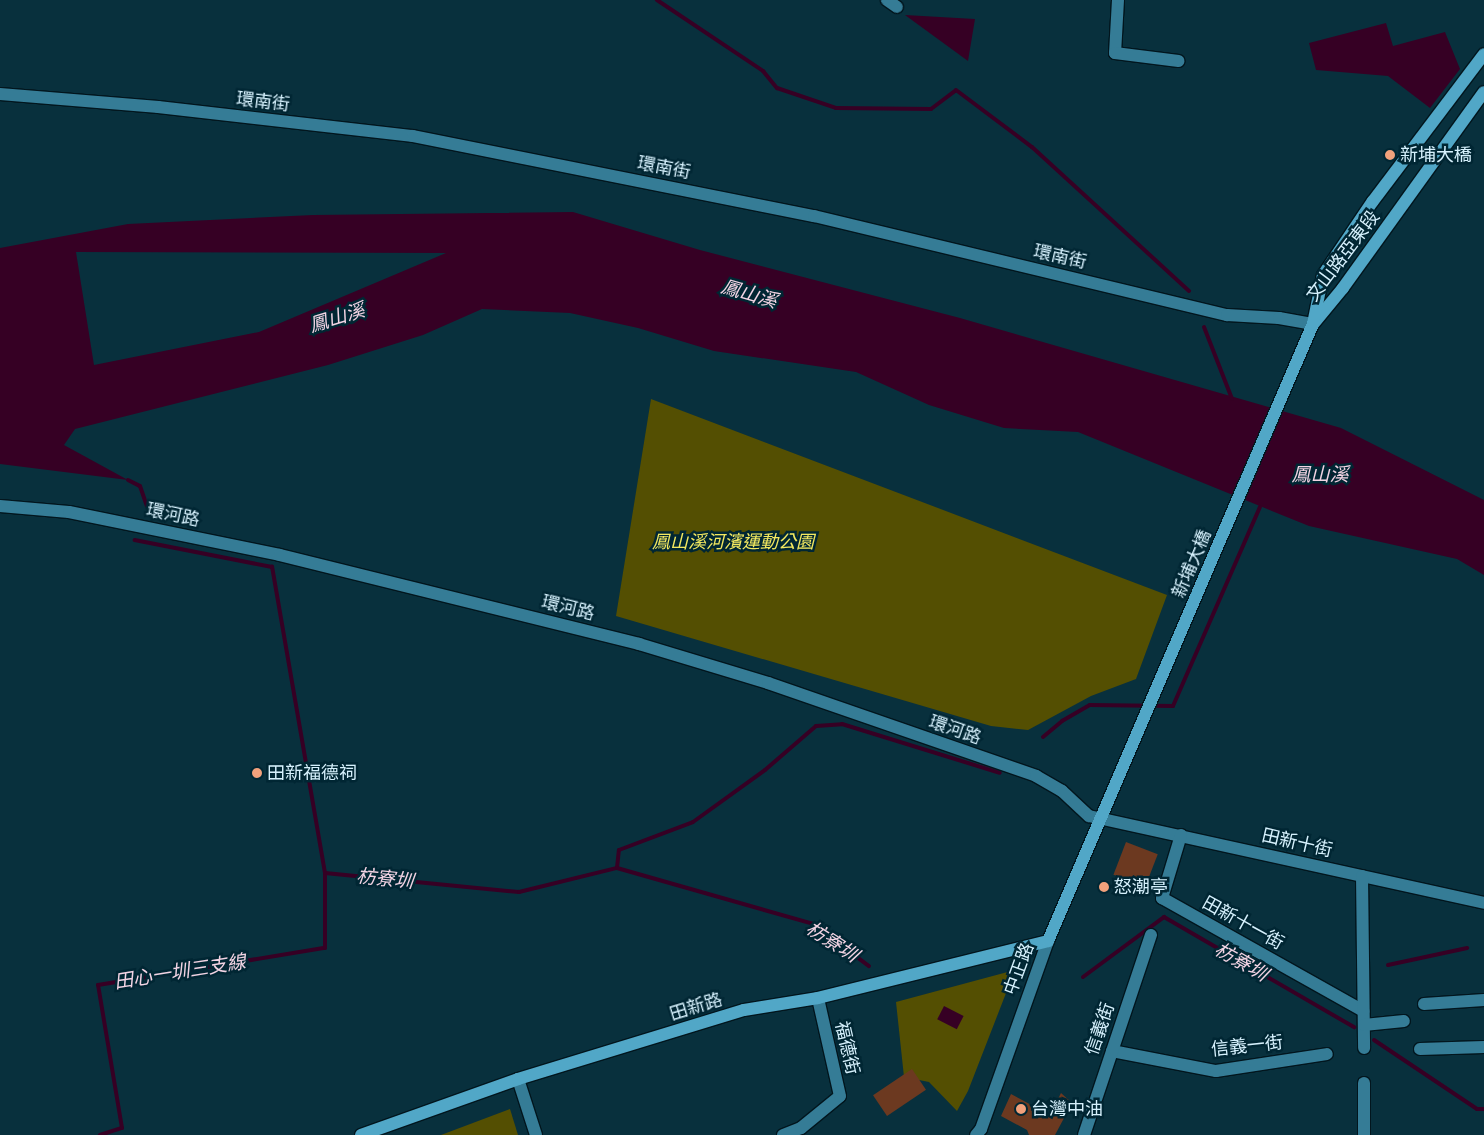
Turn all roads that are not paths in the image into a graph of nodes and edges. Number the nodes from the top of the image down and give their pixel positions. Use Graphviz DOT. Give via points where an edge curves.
graph roads {
  1 [pos="1118,0"];
  2 [pos="1484,54"];
  3 [pos="1178,61"];
  4 [pos="1484,92"];
  5 [pos="0,94"];
  6 [pos="1313,324"];
  7 [pos="0,506"];
  8 [pos="1103,818"];
  9 [pos="1180,835"];
  10 [pos="1362,876"];
  11 [pos="1484,903"];
  12 [pos="1151,935"];
  13 [pos="1048,941"];
  14 [pos="818,998"];
  15 [pos="1484,1000"];
  16 [pos="1424,1004"];
  17 [pos="1364,1011"];
  18 [pos="1404,1021"];
  19 [pos="1364,1025"];
  20 [pos="1484,1047"];
  21 [pos="1364,1048"];
  22 [pos="1420,1049"];
  23 [pos="1112,1051"];
  24 [pos="1327,1054"];
  25 [pos="518,1079"];
  26 [pos="1364,1083"];
  27 [pos="361,1135"];
  28 [pos="536,1135"];
  29 [pos="782,1135"];
  30 [pos="976,1135"];
  31 [pos="1084,1135"];
  32 [pos="1364,1135"];
  1 -- 3 [label="street" via="1115,53"];
  2 -- 6 [label="main road, 文山路亞東段" via="1373,202 1323,275"];
  4 -- 6 [label="main road, 文山路亞東段" via="1343,288"];
  5 -- 6 [label="street, 環南街" via="148,106 412,136 814,216 1227,315 1280,318"];
  6 -- 8 [label="main road, 新埔大橋"];
  7 -- 8 [label="street, 環河路" via="69,512 280,555 639,644 768,684 1036,776 1062,791 1089,816"];
  8 -- 9 [label="street, 田新十街"];
  8 -- 13 [label="main road, 中正路"];
  9 -- 10 [label="street, 田新十街"];
  9 -- 17 [label="street, 田新十一街" via="1162,898"];
  10 -- 11 [label="street, 田新十街"];
  10 -- 17 [label="street"];
  12 -- 23 [label="street, 信義街"];
  13 -- 14 [label="main road, 田新路"];
  13 -- 30 [label="street, 中正路" via="981,1129"];
  14 -- 25 [label="main road, 田新路" via="744,1010"];
  14 -- 29 [label="street, 福德街" via="840,1096 801,1128"];
  15 -- 16 [label="street"];
  17 -- 19 [label="street"];
  18 -- 19 [label="street"];
  19 -- 21 [label="street"];
  20 -- 22 [label="street"];
  23 -- 24 [label="street, 信義一街" via="1216,1071"];
  23 -- 31 [label="street, 信義街"];
  25 -- 27 [label="main road, 田新路"];
  25 -- 28 [label="street"];
  26 -- 32 [label="street"];
}
